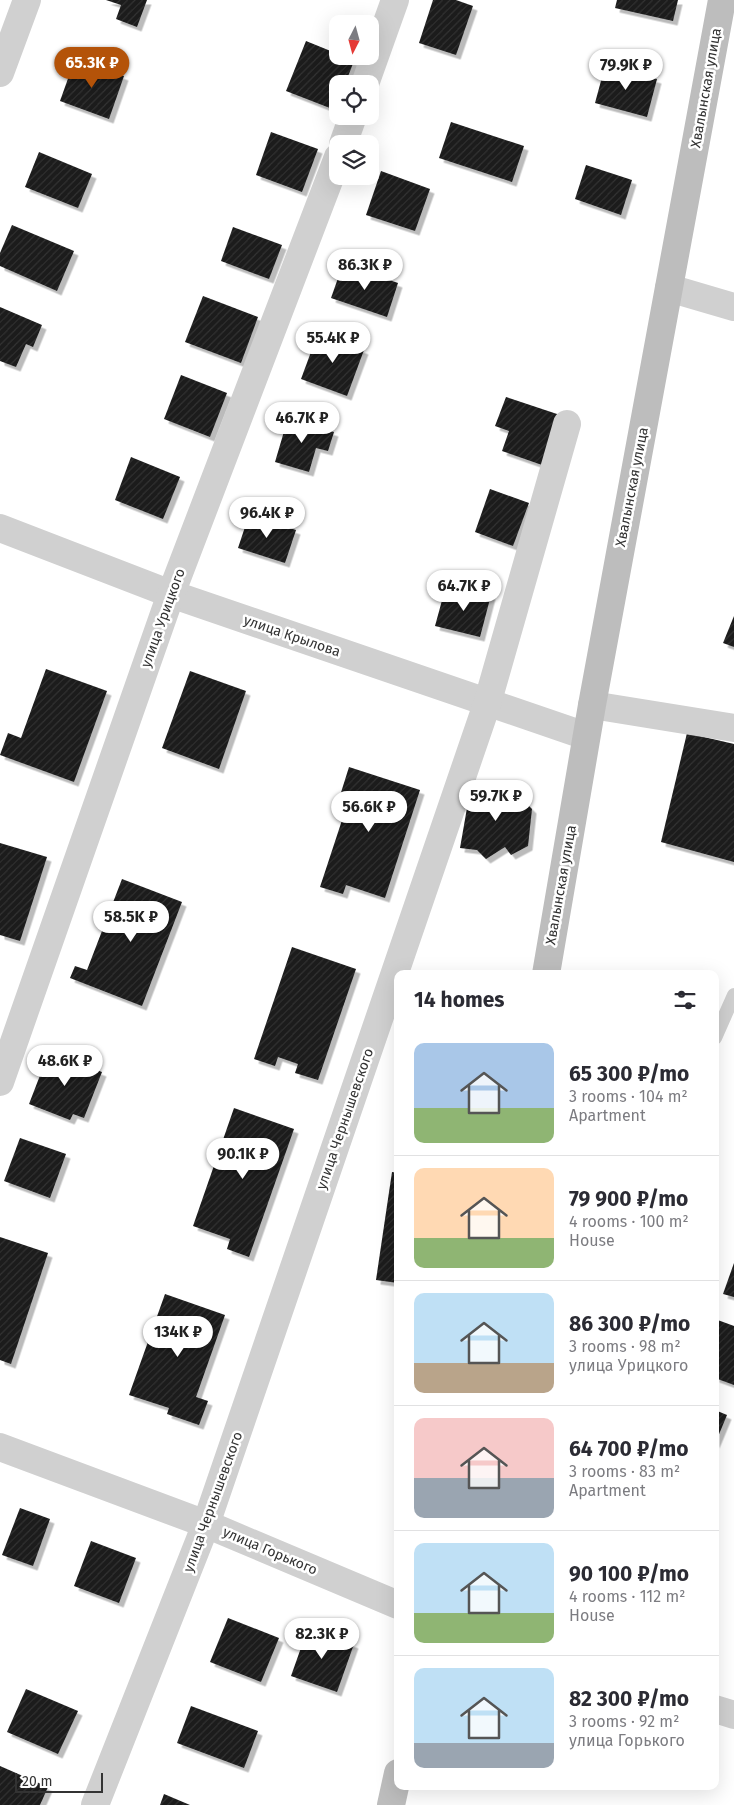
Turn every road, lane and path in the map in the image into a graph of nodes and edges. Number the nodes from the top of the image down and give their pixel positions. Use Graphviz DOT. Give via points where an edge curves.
graph roads {
  1 [pos="27,0"];
  2 [pos="395,0"];
  3 [pos="722,0"];
  4 [pos="0,73"];
  5 [pos="368,75"];
  6 [pos="329,181"];
  7 [pos="669,288"];
  8 [pos="734,307"];
  9 [pos="567,424"];
  10 [pos="0,528"];
  11 [pos="171,594"];
  12 [pos="487,704"];
  13 [pos="592,705"];
  14 [pos="734,728"];
  15 [pos="586,736"];
  16 [pos="396,970"];
  17 [pos="547,970"];
  18 [pos="394,975"];
  19 [pos="734,995"];
  20 [pos="719,1029"];
  21 [pos="0,1082"];
  22 [pos="0,1447"];
  23 [pos="206,1524"];
  24 [pos="394,1603"];
  25 [pos="719,1710"];
  26 [pos="734,1715"];
  27 [pos="394,1790"];
  28 [pos="95,1805"];
  29 [pos="391,1805"];
  1 -- 4 [label="street"];
  2 -- 5 [label="street"];
  3 -- 7 [label="street, Хвалынская улица"];
  6 -- 11 [label="street, улица Урицкого"];
  7 -- 8 [label="street"];
  7 -- 13 [label="street, Хвалынская улица"];
  9 -- 12 [label="street, улица Чернышевского"];
  10 -- 11 [label="street, улица Крылова"];
  11 -- 12 [label="street, улица Крылова"];
  11 -- 21 [label="street, улица Урицкого"];
  12 -- 15 [label="street, улица Крылова"];
  12 -- 16 [label="street, улица Чернышевского"];
  13 -- 14 [label="street"];
  13 -- 15 [label="street, Хвалынская улица"];
  15 -- 17 [label="street, Хвалынская улица"];
  18 -- 23 [label="street, улица Чернышевского"];
  19 -- 20 [label="lane"];
  22 -- 23 [label="street, улица Горького"];
  23 -- 24 [label="street, улица Горького"];
  23 -- 28 [label="street, улица Чернышевского"];
  25 -- 26 [label="street"];
  27 -- 29 [label="street"];
}
